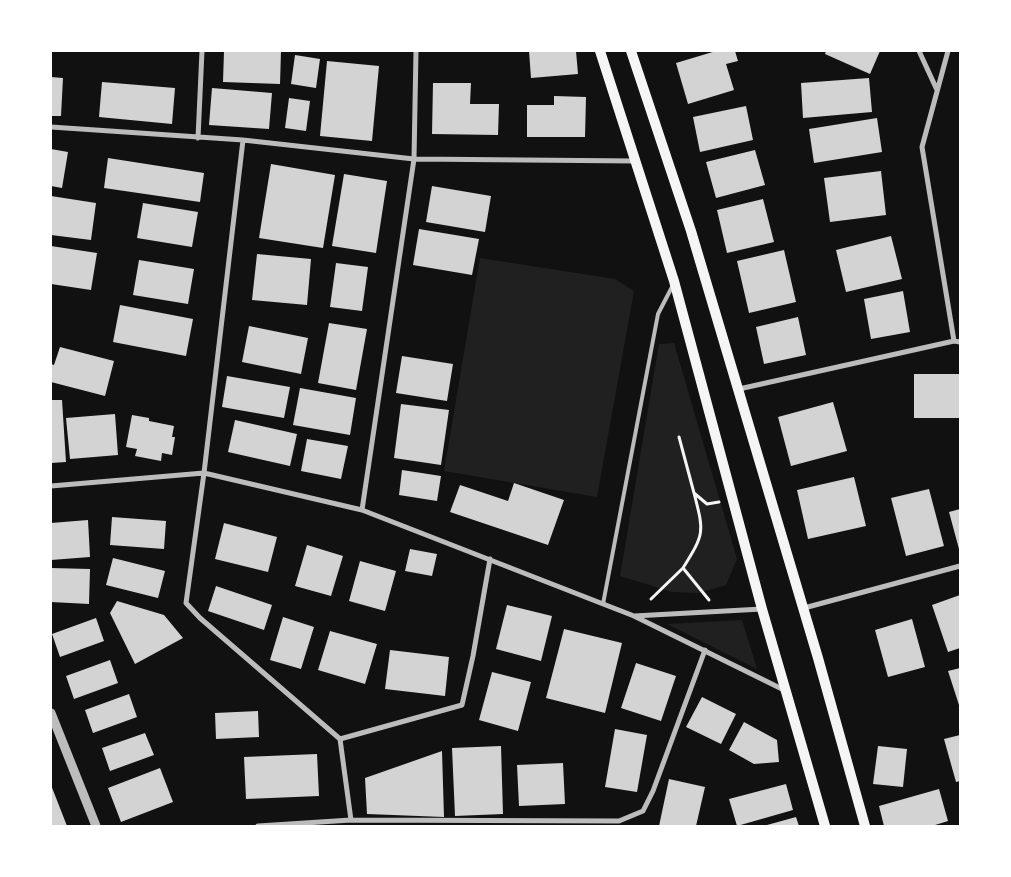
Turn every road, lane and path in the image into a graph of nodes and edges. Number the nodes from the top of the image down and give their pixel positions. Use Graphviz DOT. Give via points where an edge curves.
graph roads {
  1 [pos="202,51"];
  2 [pos="416,51"];
  3 [pos="600,51"];
  4 [pos="631,51"];
  5 [pos="919,51"];
  6 [pos="948,51"];
  7 [pos="937,90"];
  8 [pos="51,127"];
  9 [pos="198,138"];
  10 [pos="243,140"];
  11 [pos="414,159"];
  12 [pos="635,161"];
  13 [pos="674,281"];
  14 [pos="957,342"];
  15 [pos="739,389"];
  16 [pos="679,437"];
  17 [pos="204,474"];
  18 [pos="51,486"];
  19 [pos="694,493"];
  20 [pos="734,500"];
  21 [pos="362,510"];
  22 [pos="490,559"];
  23 [pos="960,566"];
  24 [pos="683,568"];
  25 [pos="651,599"];
  26 [pos="603,604"];
  27 [pos="804,608"];
  28 [pos="762,609"];
  29 [pos="717,611"];
  30 [pos="634,616"];
  31 [pos="706,650"];
  32 [pos="785,690"];
  33 [pos="51,713"];
  34 [pos="340,739"];
  35 [pos="351,820"];
  36 [pos="620,824"];
  37 [pos="96,826"];
  38 [pos="258,826"];
  39 [pos="825,826"];
  40 [pos="865,826"];
  1 -- 9 [label="street"];
  2 -- 11 [label="street"];
  3 -- 12 [label="main road"];
  4 -- 15 [label="main road"];
  5 -- 7 [label="street"];
  6 -- 7 [label="street"];
  7 -- 14 [label="street" via="922,146"];
  8 -- 9 [label="street"];
  9 -- 10 [label="street"];
  10 -- 11 [label="street"];
  10 -- 17 [label="street"];
  11 -- 12 [label="street"];
  11 -- 21 [label="street"];
  12 -- 13 [label="main road"];
  13 -- 20 [label="main road"];
  13 -- 26 [label="lane" via="658,314"];
  14 -- 15 [label="street"];
  15 -- 27 [label="main road"];
  16 -- 19 [label="path"];
  17 -- 18 [label="street"];
  17 -- 21 [label="street"];
  17 -- 34 [label="street" via="186,603"];
  19 -- 20 [label="path" via="707,504"];
  19 -- 24 [label="path" via="702,523 701,537"];
  20 -- 28 [label="main road"];
  21 -- 22 [label="street"];
  22 -- 26 [label="street"];
  22 -- 34 [label="street" via="462,704"];
  23 -- 27 [label="street"];
  24 -- 25 [label="path"];
  24 -- 29 [label="path"];
  26 -- 30 [label="street"];
  27 -- 40 [label="main road"];
  28 -- 29 [label="street"];
  28 -- 32 [label="main road"];
  29 -- 30 [label="street"];
  30 -- 31 [label="street"];
  31 -- 32 [label="street"];
  31 -- 36 [label="street" via="654,791 643,811"];
  32 -- 39 [label="main road"];
  33 -- 37 [label="street"];
  34 -- 35 [label="street"];
  35 -- 36 [label="street"];
  35 -- 38 [label="street"];
}
